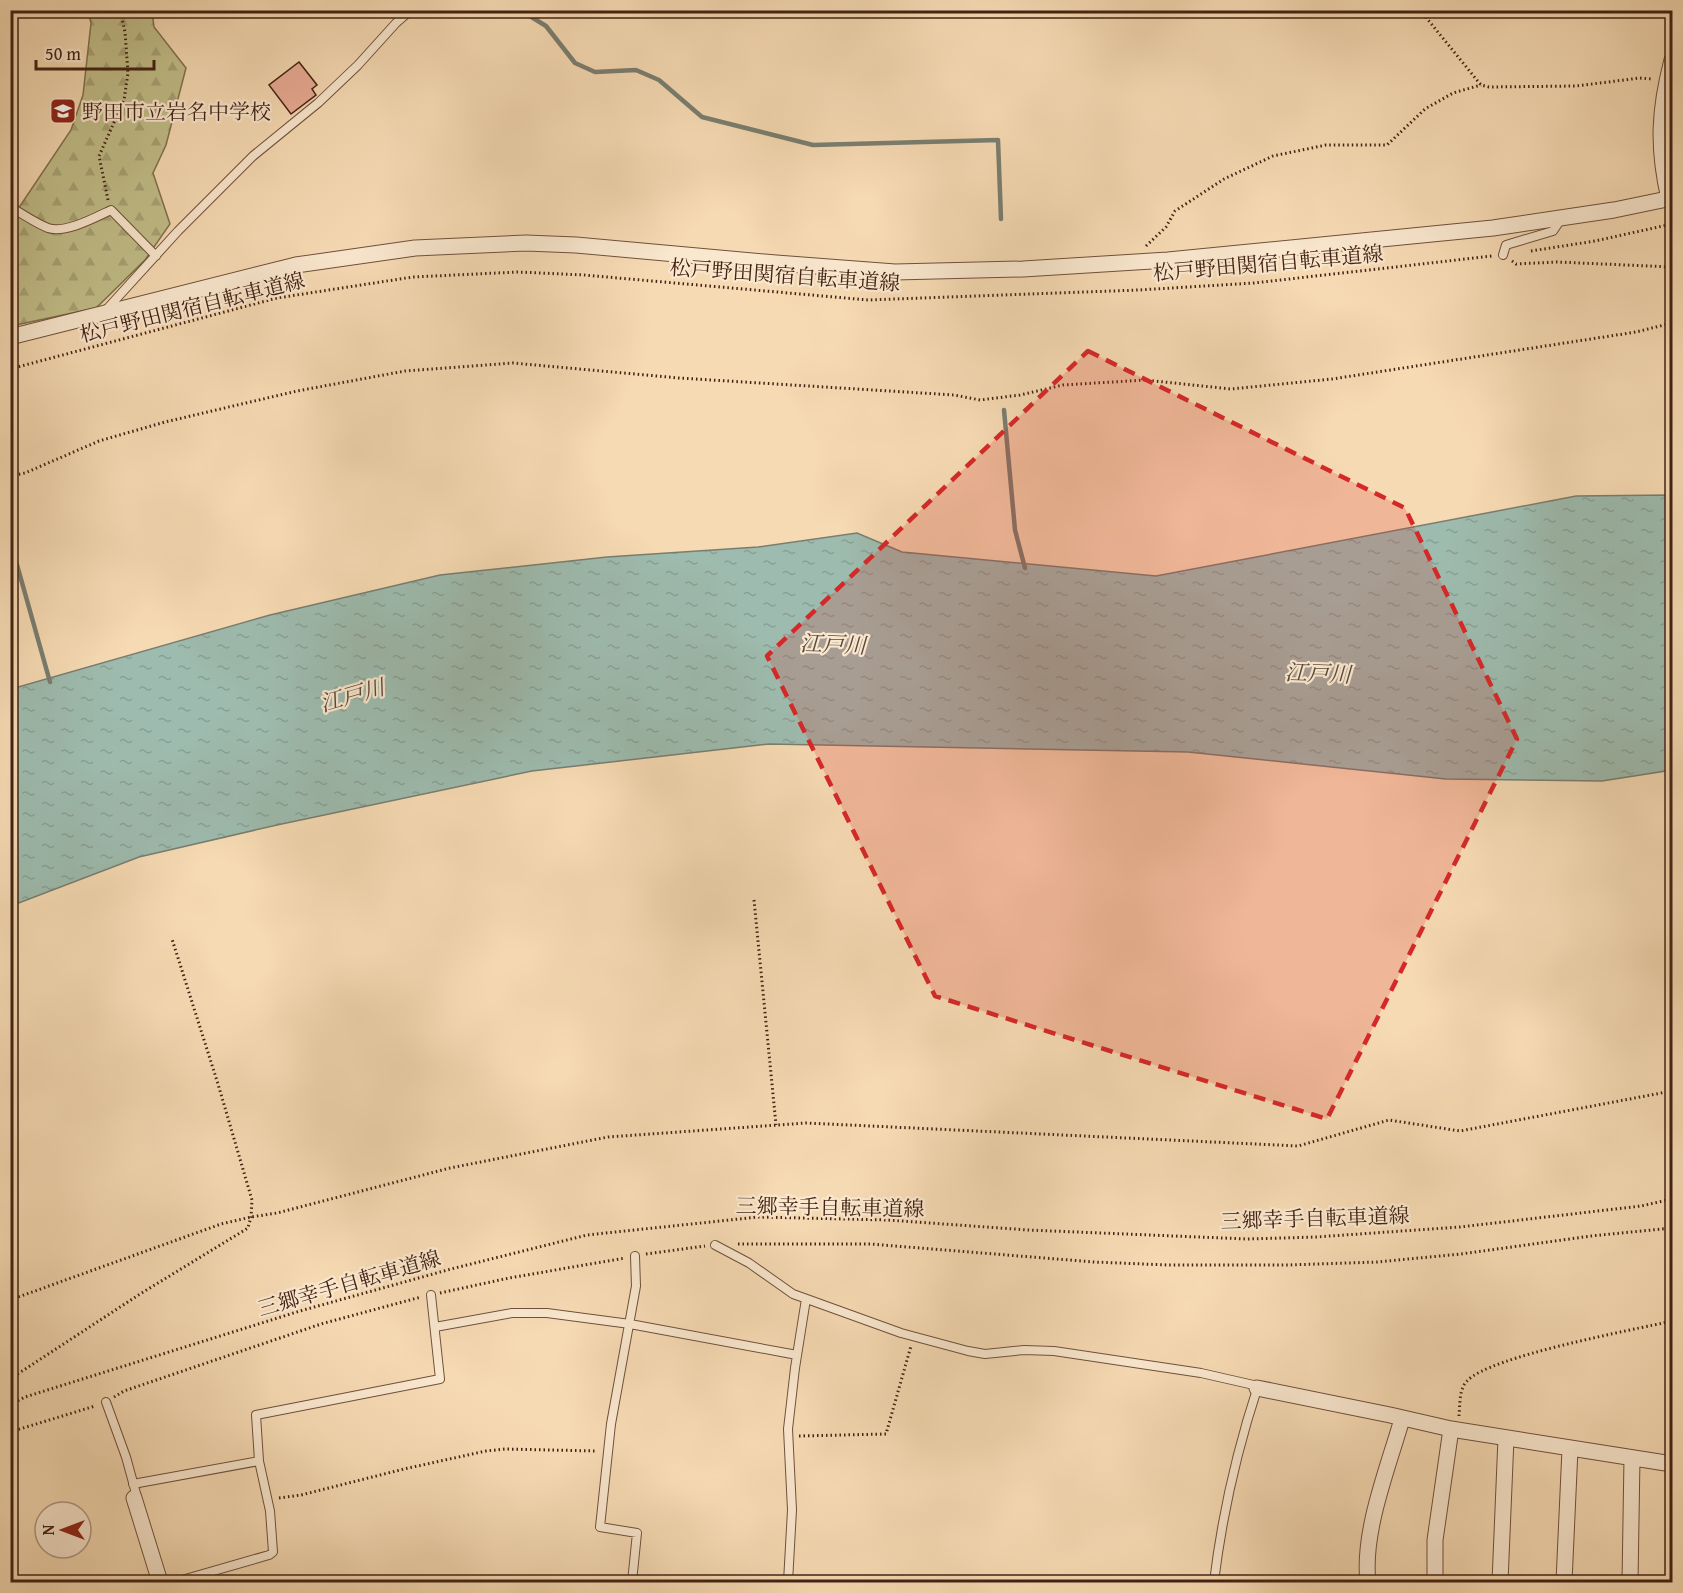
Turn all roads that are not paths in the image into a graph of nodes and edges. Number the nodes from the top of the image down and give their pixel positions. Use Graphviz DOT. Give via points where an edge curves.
graph roads {
  1 [pos="411,10"];
  2 [pos="1672,60"];
  3 [pos="1671,198"];
  4 [pos="10,207"];
  5 [pos="1562,218"];
  6 [pos="1503,255"];
  7 [pos="156,256"];
  8 [pos="103,314"];
  9 [pos="10,337"];
  10 [pos="715,1245"];
  11 [pos="635,1256"];
  12 [pos="431,1295"];
  13 [pos="806,1299"];
  14 [pos="630,1324"];
  15 [pos="435,1327"];
  16 [pos="797,1355"];
  17 [pos="1257,1388"];
  18 [pos="106,1402"];
  19 [pos="1402,1419"];
  20 [pos="1454,1429"];
  21 [pos="1506,1438"];
  22 [pos="1570,1449"];
  23 [pos="1632,1458"];
  24 [pos="259,1461"];
  25 [pos="1672,1464"];
  26 [pos="133,1491"];
  27 [pos="159,1582"];
  28 [pos="175,1582"];
  29 [pos="632,1582"];
  30 [pos="788,1582"];
  31 [pos="1214,1582"];
  32 [pos="1368,1582"];
  33 [pos="1435,1582"];
  34 [pos="1500,1582"];
  35 [pos="1564,1582"];
  36 [pos="1630,1582"];
  1 -- 7 [label="lane" via="318,103 253,156"];
  2 -- 3 [label="street" via="1661,128 1662,158"];
  3 -- 5 [label="street"];
  4 -- 7 [label="lane" via="55,229 111,210"];
  5 -- 6 [label="lane" via="1552,231 1506,245"];
  5 -- 8 [label="street" via="1127,264 982,270 895,272 576,245 415,248 296,265"];
  7 -- 8 [label="lane"];
  8 -- 9 [label="street"];
  10 -- 13 [label="lane"];
  11 -- 14 [label="lane" via="636,1286"];
  12 -- 15 [label="lane"];
  13 -- 16 [label="lane"];
  13 -- 17 [label="lane" via="913,1337 985,1354 1054,1351 1202,1373"];
  14 -- 15 [label="lane" via="525,1312"];
  14 -- 16 [label="lane"];
  14 -- 29 [label="lane" via="611,1424 600,1527 637,1533"];
  15 -- 24 [label="lane" via="440,1379 256,1415"];
  16 -- 30 [label="lane" via="788,1436 792,1510"];
  17 -- 19 [label="street"];
  17 -- 31 [label="lane" via="1239,1450"];
  18 -- 26 [label="lane"];
  19 -- 20 [label="street"];
  19 -- 32 [label="street" via="1371,1529"];
  20 -- 21 [label="street"];
  20 -- 33 [label="street" via="1436,1540"];
  21 -- 22 [label="street"];
  21 -- 34 [label="street"];
  22 -- 23 [label="street"];
  22 -- 35 [label="street"];
  23 -- 25 [label="street"];
  23 -- 36 [label="street"];
  24 -- 26 [label="lane"];
  24 -- 28 [label="lane" via="273,1552"];
  26 -- 27 [label="street"];
}
